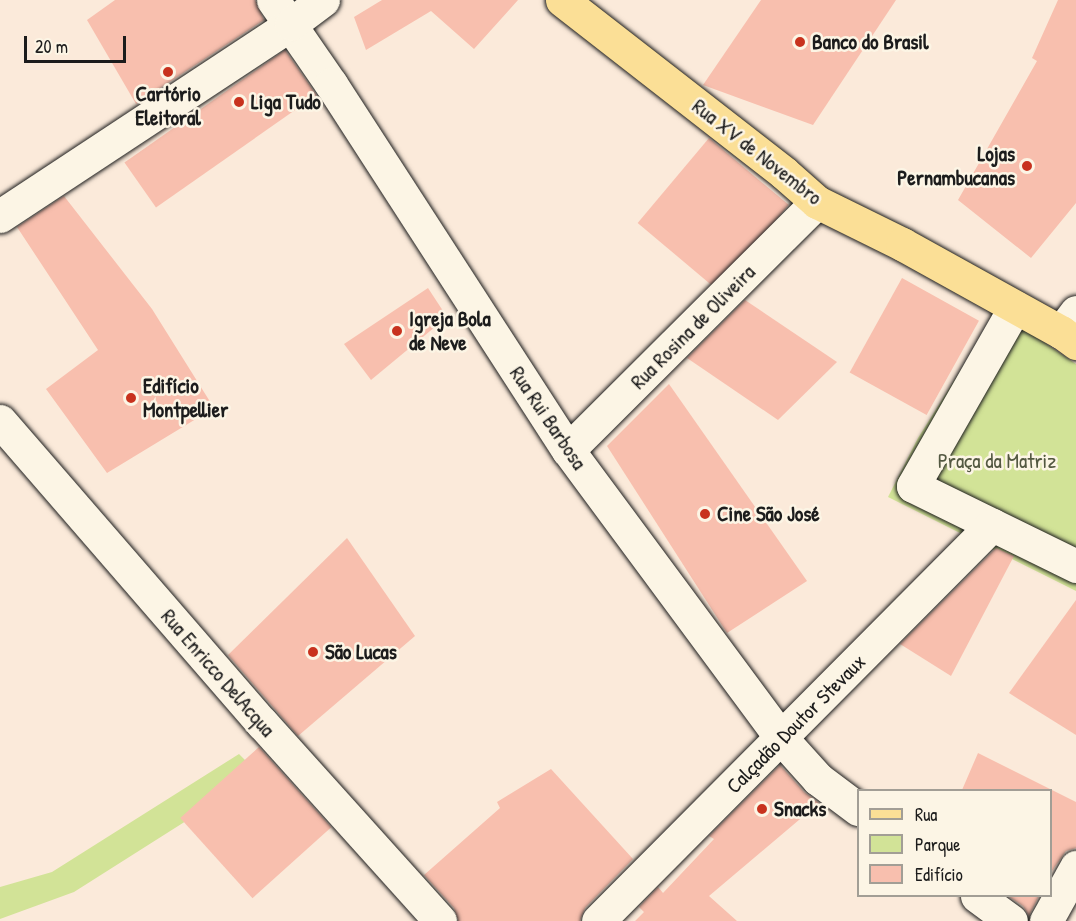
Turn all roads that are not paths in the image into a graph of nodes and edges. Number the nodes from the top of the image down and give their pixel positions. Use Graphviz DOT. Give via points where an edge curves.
graph roads {
  1 [pos="323,0"];
  2 [pos="562,0"];
  3 [pos="282,12"];
  4 [pos="817,202"];
  5 [pos="0,216"];
  6 [pos="1015,307"];
  7 [pos="1071,329"];
  8 [pos="0,421"];
  9 [pos="568,450"];
  10 [pos="992,525"];
  11 [pos="1076,566"];
  12 [pos="782,739"];
  13 [pos="857,808"];
  14 [pos="1076,867"];
  15 [pos="978,897"];
  16 [pos="440,921"];
  17 [pos="598,921"];
  18 [pos="1011,921"];
  19 [pos="1046,921"];
  1 -- 3 [label="street"];
  2 -- 4 [label="main road, Rua XV de Novembro"];
  3 -- 5 [label="street"];
  3 -- 9 [label="street, Rua Rui Barbosa"];
  4 -- 6 [label="main road, Rua XV de Novembro"];
  4 -- 9 [label="street, Rua Rosina de Oliveira"];
  6 -- 7 [label="main road, Rua XV de Novembro"];
  6 -- 10 [label="street" via="914,486"];
  8 -- 16 [label="street, Rua Enricco DelAcqua"];
  9 -- 12 [label="street, Rua Rui Barbosa"];
  10 -- 11 [label="street"];
  10 -- 12 [label="street, Calçadão Doutor Stevaux"];
  12 -- 13 [label="street, Rua Rui Barbosa" via="818,780"];
  12 -- 17 [label="street, Calçadão Doutor Stevaux"];
  14 -- 19 [label="street"];
  15 -- 18 [label="street"];
}
